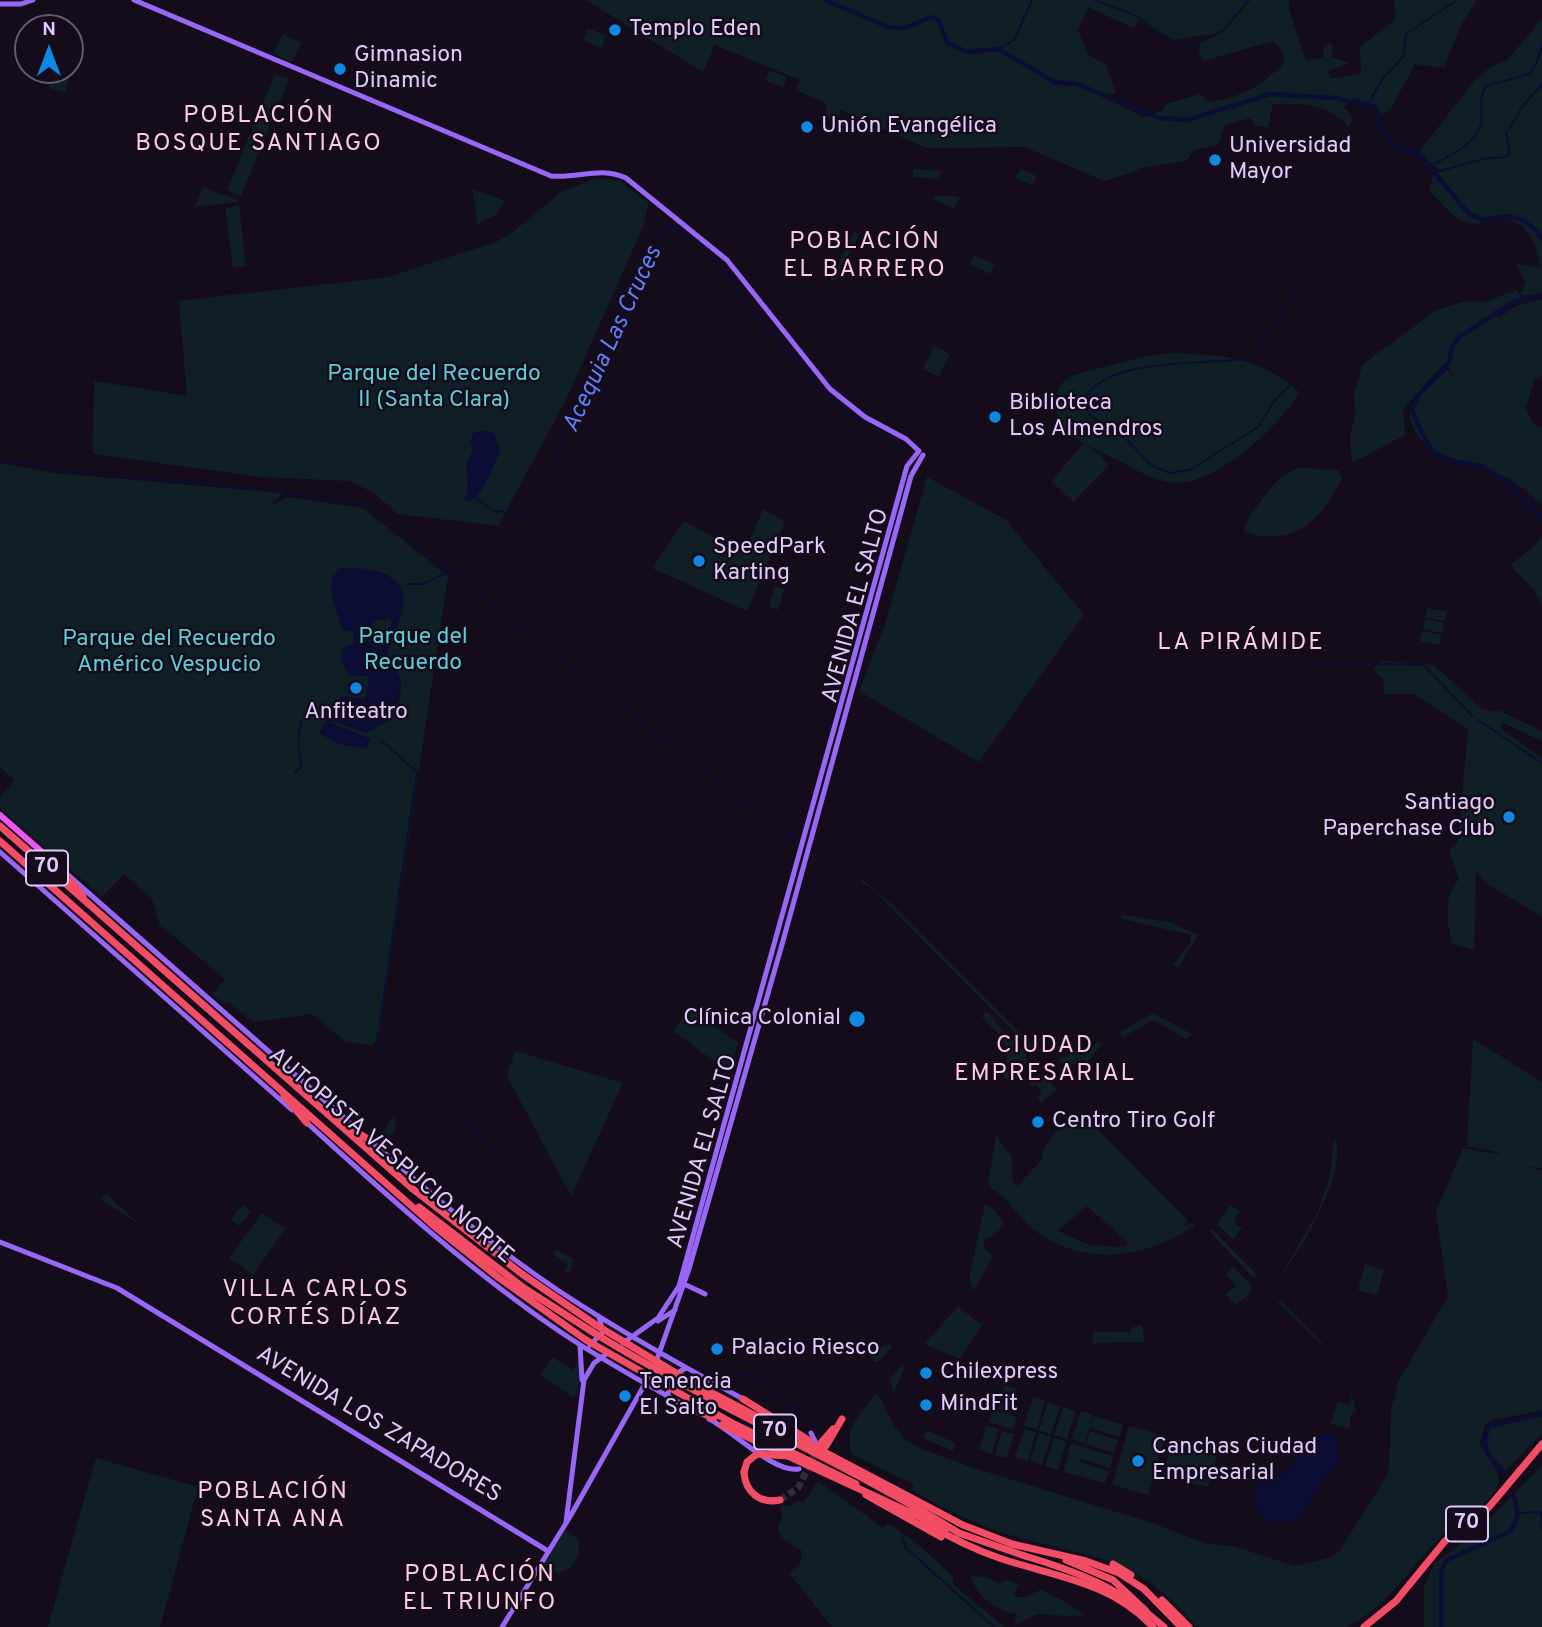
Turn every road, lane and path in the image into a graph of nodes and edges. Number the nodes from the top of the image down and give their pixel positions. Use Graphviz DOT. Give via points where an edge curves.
graph roads {
  1 [pos="33,0"];
  2 [pos="134,0"];
  3 [pos="0,4"];
  4 [pos="921,453"];
  5 [pos="0,815"];
  6 [pos="0,826"];
  7 [pos="0,841"];
  8 [pos="0,852"];
  9 [pos="58,866"];
  10 [pos="94,910"];
  11 [pos="268,1076"];
  12 [pos="320,1108"];
  13 [pos="307,1123"];
  14 [pos="371,1141"];
  15 [pos="384,1182"];
  16 [pos="0,1242"];
  17 [pos="684,1284"];
  18 [pos="705,1294"];
  19 [pos="675,1310"];
  20 [pos="598,1315"];
  21 [pos="652,1324"];
  22 [pos="593,1328"];
  23 [pos="633,1337"];
  24 [pos="583,1342"];
  25 [pos="613,1349"];
  26 [pos="660,1353"];
  27 [pos="600,1358"];
  28 [pos="610,1364"];
  29 [pos="686,1368"];
  30 [pos="583,1384"];
  31 [pos="646,1386"];
  32 [pos="668,1398"];
  33 [pos="743,1399"];
  34 [pos="691,1409"];
  35 [pos="842,1419"];
  36 [pos="722,1425"];
  37 [pos="834,1429"];
  38 [pos="811,1433"];
  39 [pos="766,1440"];
  40 [pos="820,1444"];
  41 [pos="1542,1444"];
  42 [pos="788,1456"];
  43 [pos="833,1458"];
  44 [pos="799,1469"];
  45 [pos="853,1488"];
  46 [pos="780,1500"];
  47 [pos="566,1522"];
  48 [pos="960,1533"];
  49 [pos="548,1551"];
  50 [pos="1039,1551"];
  51 [pos="1001,1559"];
  52 [pos="1170,1614"];
  53 [pos="1366,1626"];
  54 [pos="502,1627"];
  55 [pos="1153,1627"];
  56 [pos="1162,1627"];
  57 [pos="1181,1627"];
  58 [pos="1189,1627"];
  1 -- 3 [label="main road"];
  2 -- 4 [label="main road" via="551,176 601,171 626,178 723,256 830,389"];
  4 -- 17 [label="main road, AVENIDA EL SALTO"];
  4 -- 21 [label="main road, AVENIDA EL SALTO" via="910,460 904,478 682,1275 673,1298"];
  5 -- 9 [label="main road"];
  6 -- 10 [label="highway, AUTOPISTA VESPUCIO NORTE / 70"];
  7 -- 11 [label="highway, AUTOPISTA VESPUCIO NORTE / 70"];
  8 -- 13 [label="main road"];
  9 -- 10 [label="highway"];
  9 -- 14 [label="main road"];
  10 -- 12 [label="highway, AUTOPISTA VESPUCIO NORTE / 70"];
  11 -- 13 [label="highway"];
  11 -- 15 [label="highway, AUTOPISTA VESPUCIO NORTE / 70"];
  12 -- 14 [label="highway"];
  12 -- 22 [label="highway, AUTOPISTA VESPUCIO NORTE / 70" via="414,1190"];
  13 -- 24 [label="main road" via="428,1232 502,1291"];
  14 -- 20 [label="main road" via="508,1254"];
  15 -- 22 [label="highway, 70" via="524,1288"];
  15 -- 24 [label="highway, AUTOPISTA VESPUCIO NORTE" via="476,1261"];
  16 -- 49 [label="main road, AVENIDA LOS ZAPADORES" via="117,1288"];
  17 -- 18 [label="main road"];
  17 -- 19 [label="main road, AVENIDA EL SALTO"];
  19 -- 21 [label="main road"];
  19 -- 26 [label="main road, AVENIDA EL SALTO"];
  20 -- 23 [label="main road"];
  20 -- 24 [label="main road" via="603,1324 601,1337 593,1344"];
  21 -- 23 [label="main road, AVENIDA EL SALTO"];
  22 -- 43 [label="highway, AUTOPISTA VESPUCIO NORTE / 70, bridge"];
  22 -- 48 [label="highway, 70, bridge" via="685,1386"];
  23 -- 25 [label="main road, AVENIDA EL SALTO"];
  23 -- 26 [label="main road"];
  24 -- 27 [label="main road"];
  24 -- 30 [label="main road"];
  24 -- 39 [label="highway, AUTOPISTA VESPUCIO NORTE, bridge"];
  25 -- 27 [label="main road, AVENIDA EL SALTO"];
  25 -- 28 [label="main road"];
  26 -- 29 [label="main road"];
  26 -- 31 [label="main road, AVENIDA EL SALTO"];
  27 -- 28 [label="main road"];
  27 -- 30 [label="main road"];
  28 -- 31 [label="main road"];
  29 -- 32 [label="main road" via="669,1378"];
  29 -- 33 [label="main road"];
  30 -- 47 [label="main road"];
  31 -- 32 [label="main road"];
  31 -- 47 [label="main road, AVENIDA EL SALTO"];
  32 -- 34 [label="main road"];
  33 -- 43 [label="highway"];
  34 -- 36 [label="main road"];
  34 -- 39 [label="highway"];
  35 -- 40 [label="highway"];
  36 -- 42 [label="highway"];
  36 -- 44 [label="main road" via="752,1449"];
  37 -- 40 [label="highway"];
  38 -- 40 [label="main road"];
  39 -- 51 [label="highway, AUTOPISTA VESPUCIO NORTE"];
  41 -- 53 [label="highway, 70" via="1489,1507 1441,1545 1396,1601"];
  42 -- 46 [label="highway, bridge" via="756,1455 744,1472 754,1495 766,1501"];
  42 -- 48 [label="highway, bridge"];
  43 -- 50 [label="highway, AUTOPISTA VESPUCIO NORTE / 70" via="963,1525"];
  45 -- 51 [label="highway" via="941,1537"];
  47 -- 49 [label="main road, AVENIDA EL SALTO"];
  48 -- 56 [label="highway, 70, bridge" via="1104,1583 1133,1600"];
  49 -- 54 [label="main road, AVENIDA EL SALTO"];
  50 -- 52 [label="highway, AUTOPISTA VESPUCIO NORTE" via="1095,1563 1134,1582"];
  50 -- 56 [label="highway, 70" via="1113,1580"];
  51 -- 55 [label="highway, AUTOPISTA VESPUCIO NORTE" via="1078,1579 1134,1608"];
  52 -- 57 [label="highway"];
  52 -- 58 [label="highway" via="1153,1594 1113,1564 1157,1595"];
}
